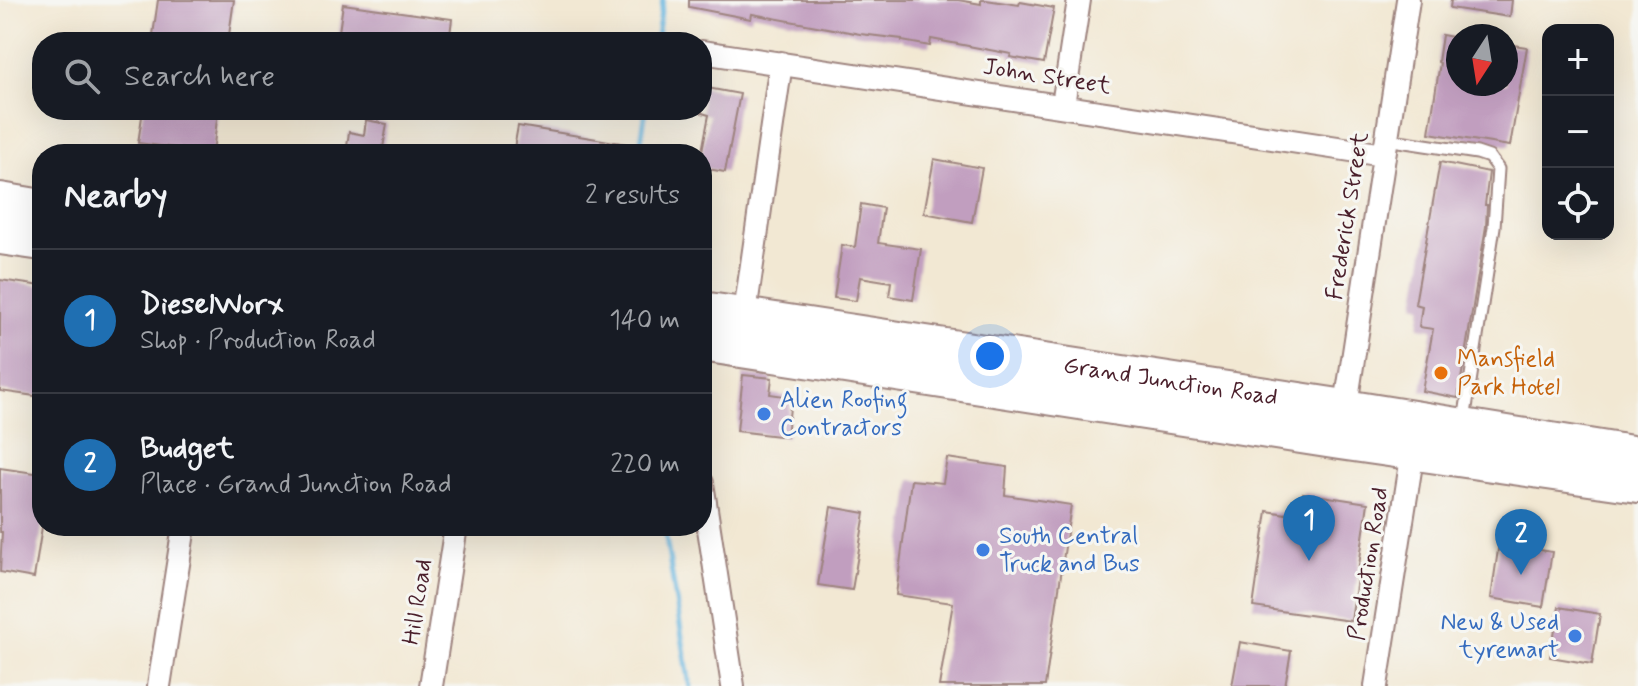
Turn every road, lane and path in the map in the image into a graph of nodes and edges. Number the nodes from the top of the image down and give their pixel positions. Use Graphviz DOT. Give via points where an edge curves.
graph roads {
  1 [pos="1079,0"];
  2 [pos="1408,0"];
  3 [pos="712,53"];
  4 [pos="781,63"];
  5 [pos="1063,105"];
  6 [pos="1385,147"];
  7 [pos="0,201"];
  8 [pos="32,206"];
  9 [pos="0,236"];
  10 [pos="32,241"];
  11 [pos="712,316"];
  12 [pos="742,332"];
  13 [pos="712,340"];
  14 [pos="1343,424"];
  15 [pos="1463,427"];
  16 [pos="1413,451"];
  17 [pos="1638,455"];
  18 [pos="1638,484"];
  19 [pos="182,536"];
  20 [pos="454,536"];
  21 [pos="710,536"];
  22 [pos="159,686"];
  23 [pos="431,686"];
  24 [pos="733,686"];
  25 [pos="1376,686"];
  1 -- 5 [label="street"];
  2 -- 6 [label="street, Frederick Street"];
  3 -- 4 [label="street, John Street"];
  4 -- 5 [label="street, John Street"];
  4 -- 12 [label="street"];
  5 -- 6 [label="street, John Street"];
  6 -- 14 [label="street, Frederick Street"];
  6 -- 15 [label="lane" via="1477,153 1489,157 1498,169"];
  7 -- 8 [label="highway"];
  9 -- 10 [label="highway"];
  11 -- 12 [label="highway, Grand Junction Road"];
  12 -- 13 [label="highway, Grand Junction Road"];
  12 -- 14 [label="highway, Grand Junction Road"];
  14 -- 15 [label="highway, Grand Junction Road"];
  14 -- 16 [label="highway, Grand Junction Road"];
  15 -- 17 [label="highway, Grand Junction Road"];
  16 -- 18 [label="highway, Grand Junction Road"];
  16 -- 25 [label="street, Production Road"];
  19 -- 22 [label="street"];
  20 -- 23 [label="street, Hill Road"];
  21 -- 24 [label="street"];
}
